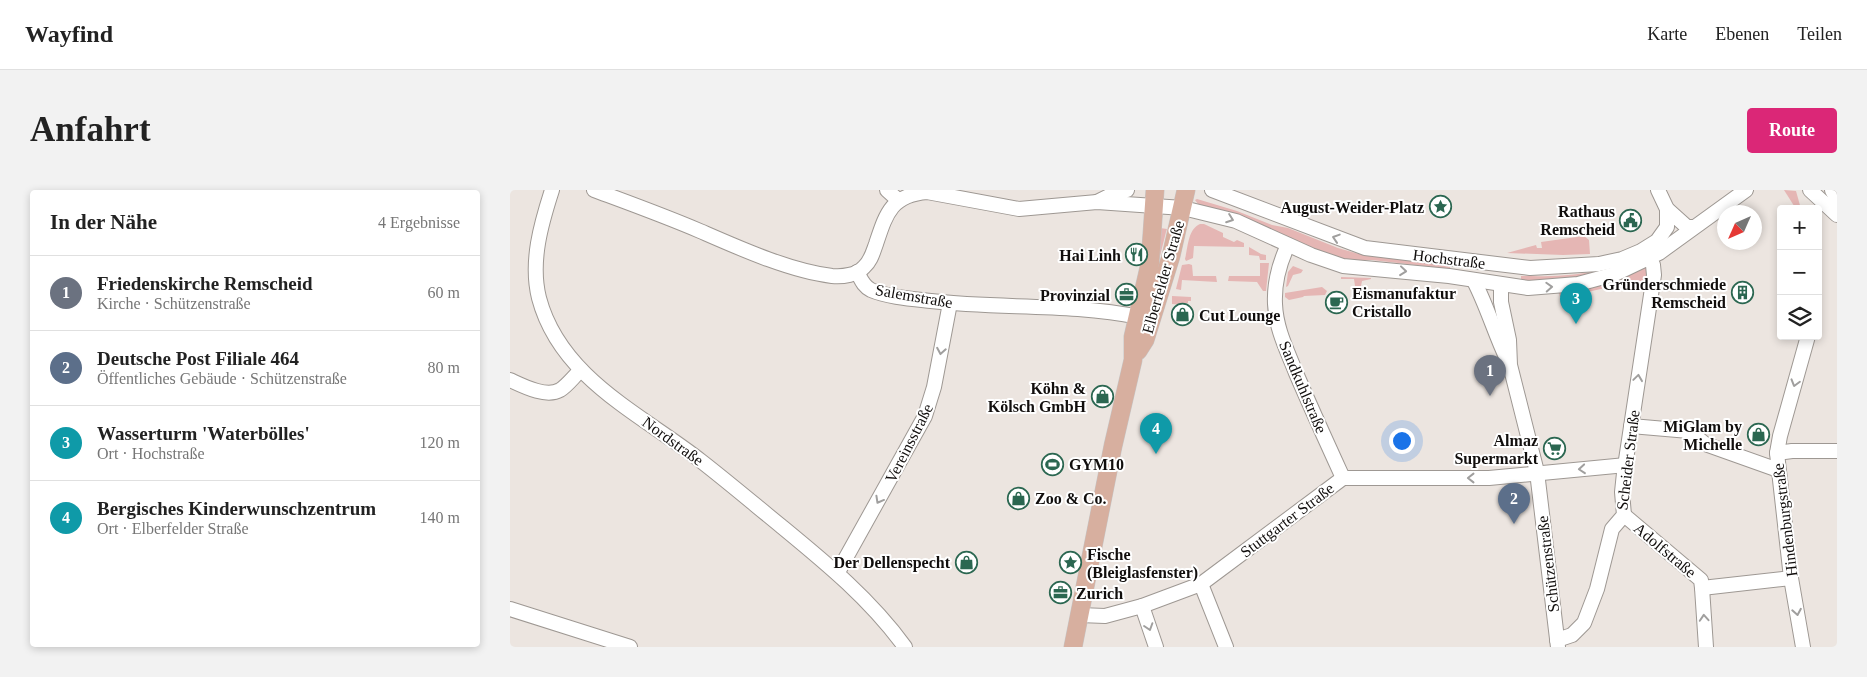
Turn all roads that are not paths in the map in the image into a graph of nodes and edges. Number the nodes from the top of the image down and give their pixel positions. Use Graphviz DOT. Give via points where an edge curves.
graph roads {
  1 [pos="552,190"];
  2 [pos="594,190"];
  3 [pos="887,190"];
  4 [pos="1127,190"];
  5 [pos="1186,190"];
  6 [pos="1212,190"];
  7 [pos="1658,190"];
  8 [pos="1832,190"];
  9 [pos="1746,191"];
  10 [pos="1818,195"];
  11 [pos="1154,197"];
  12 [pos="898,200"];
  13 [pos="1837,200"];
  14 [pos="1097,202"];
  15 [pos="1183,208"];
  16 [pos="1667,209"];
  17 [pos="1837,215"];
  18 [pos="1693,227"];
  19 [pos="1288,245"];
  20 [pos="1649,258"];
  21 [pos="1486,264"];
  22 [pos="857,272"];
  23 [pos="1474,280"];
  24 [pos="1501,285"];
  25 [pos="950,303"];
  26 [pos="1139,317"];
  27 [pos="1807,340"];
  28 [pos="1133,360"];
  29 [pos="1510,364"];
  30 [pos="581,370"];
  31 [pos="510,380"];
  32 [pos="1631,426"];
  33 [pos="1837,451"];
  34 [pos="1777,453"];
  35 [pos="1626,465"];
  36 [pos="1778,470"];
  37 [pos="1537,472"];
  38 [pos="1343,478"];
  39 [pos="1624,515"];
  40 [pos="838,572"];
  41 [pos="1791,578"];
  42 [pos="1201,584"];
  43 [pos="1702,588"];
  44 [pos="1142,606"];
  45 [pos="510,609"];
  46 [pos="1080,615"];
  47 [pos="1557,643"];
  48 [pos="613,644"];
  49 [pos="630,647"];
  50 [pos="905,647"];
  51 [pos="1073,647"];
  52 [pos="1156,647"];
  53 [pos="1226,647"];
  54 [pos="1706,647"];
  55 [pos="1803,647"];
  1 -- 30 [label="street, Nordstraße" via="536,254 536,282 539,298 558,340"];
  2 -- 22 [label="street, Salemstraße" via="800,268 835,276"];
  3 -- 12 [label="street"];
  4 -- 14 [label="street"];
  5 -- 15 [label="main road, Elberfelder Straße"];
  21 -- 6 [label="street, Hochstraße, one-way" via="1365,248"];
  7 -- 16 [label="street"];
  8 -- 13 [label="street"];
  9 -- 18 [label="street, Hochstraße"];
  10 -- 17 [label="street"];
  11 -- 14 [label="street, Hochstraße" via="1115,204"];
  11 -- 15 [label="street, Hochstraße"];
  11 -- 26 [label="main road, Elberfelder Straße" via="1150,263"];
  12 -- 14 [label="street" via="927,192 1019,209"];
  12 -- 22 [label="street" via="885,217 872,256"];
  15 -- 19 [label="street, Hochstraße, one-way" via="1236,221"];
  15 -- 28 [label="main road, Elberfelder Straße" via="1145,340"];
  16 -- 18 [label="street" via="1686,227"];
  16 -- 21 [label="street, Hochstraße" via="1667,227 1657,241 1622,259 1599,264 1530,268"];
  18 -- 20 [label="street, Hochstraße"];
  19 -- 23 [label="street, Hochstraße, one-way" via="1355,269 1372,268"];
  19 -- 38 [label="street, Sandkuhlstraße" via="1279,264 1275,294 1279,332"];
  24 -- 20 [label="street, Hochstraße, one-way" via="1528,288 1578,284 1615,274"];
  32 -- 20 [label="street, Scheider Straße, one-way" via="1654,275"];
  21 -- 23 [label="street"];
  21 -- 24 [label="street"];
  22 -- 25 [label="street, Salemstraße" via="865,286 872,290"];
  23 -- 24 [label="street, Hochstraße"];
  23 -- 29 [label="street, Schützenstraße"];
  24 -- 29 [label="street, Schützenstraße"];
  25 -- 26 [label="street, Salemstraße" via="1109,312"];
  25 -- 40 [label="street, Vereinsstraße, one-way" via="934,387 925,416"];
  26 -- 28 [label="main road, Elberfelder Straße" via="1133,337"];
  27 -- 34 [label="street, Hindenburgstraße, one-way"];
  28 -- 46 [label="main road, Elberfelder Straße"];
  29 -- 37 [label="street, Schützenstraße"];
  30 -- 31 [label="street" via="560,390 553,392 540,392"];
  30 -- 40 [label="street, Nordstraße" via="605,393 700,460"];
  32 -- 35 [label="street, Scheider Straße"];
  32 -- 36 [label="street" via="1689,431 1705,444"];
  33 -- 34 [label="street"];
  34 -- 36 [label="street, Hindenburgstraße"];
  35 -- 37 [label="street, Stuttgarter Straße, one-way"];
  35 -- 39 [label="street, Scheider Straße" via="1622,492"];
  36 -- 41 [label="street, Hindenburgstraße"];
  37 -- 38 [label="street, Stuttgarter Straße, one-way" via="1489,478"];
  37 -- 47 [label="street, Schützenstraße"];
  38 -- 42 [label="street, Stuttgarter Straße"];
  39 -- 43 [label="street, Adolfstraße" via="1701,580"];
  39 -- 47 [label="street, Scheider Straße" via="1612,529 1597,589 1584,623"];
  40 -- 50 [label="street, Nordstraße"];
  41 -- 43 [label="street, Adolfstraße"];
  41 -- 55 [label="street, Hindenburgstraße, one-way"];
  42 -- 44 [label="street, Stuttgarter Straße"];
  42 -- 53 [label="street"];
  54 -- 43 [label="street, one-way"];
  44 -- 46 [label="street, Stuttgarter Straße" via="1105,616"];
  44 -- 52 [label="street, one-way"];
  45 -- 48 [label="street"];
  46 -- 51 [label="main road, Elberfelder Straße"];
  48 -- 49 [label="street"];
}
